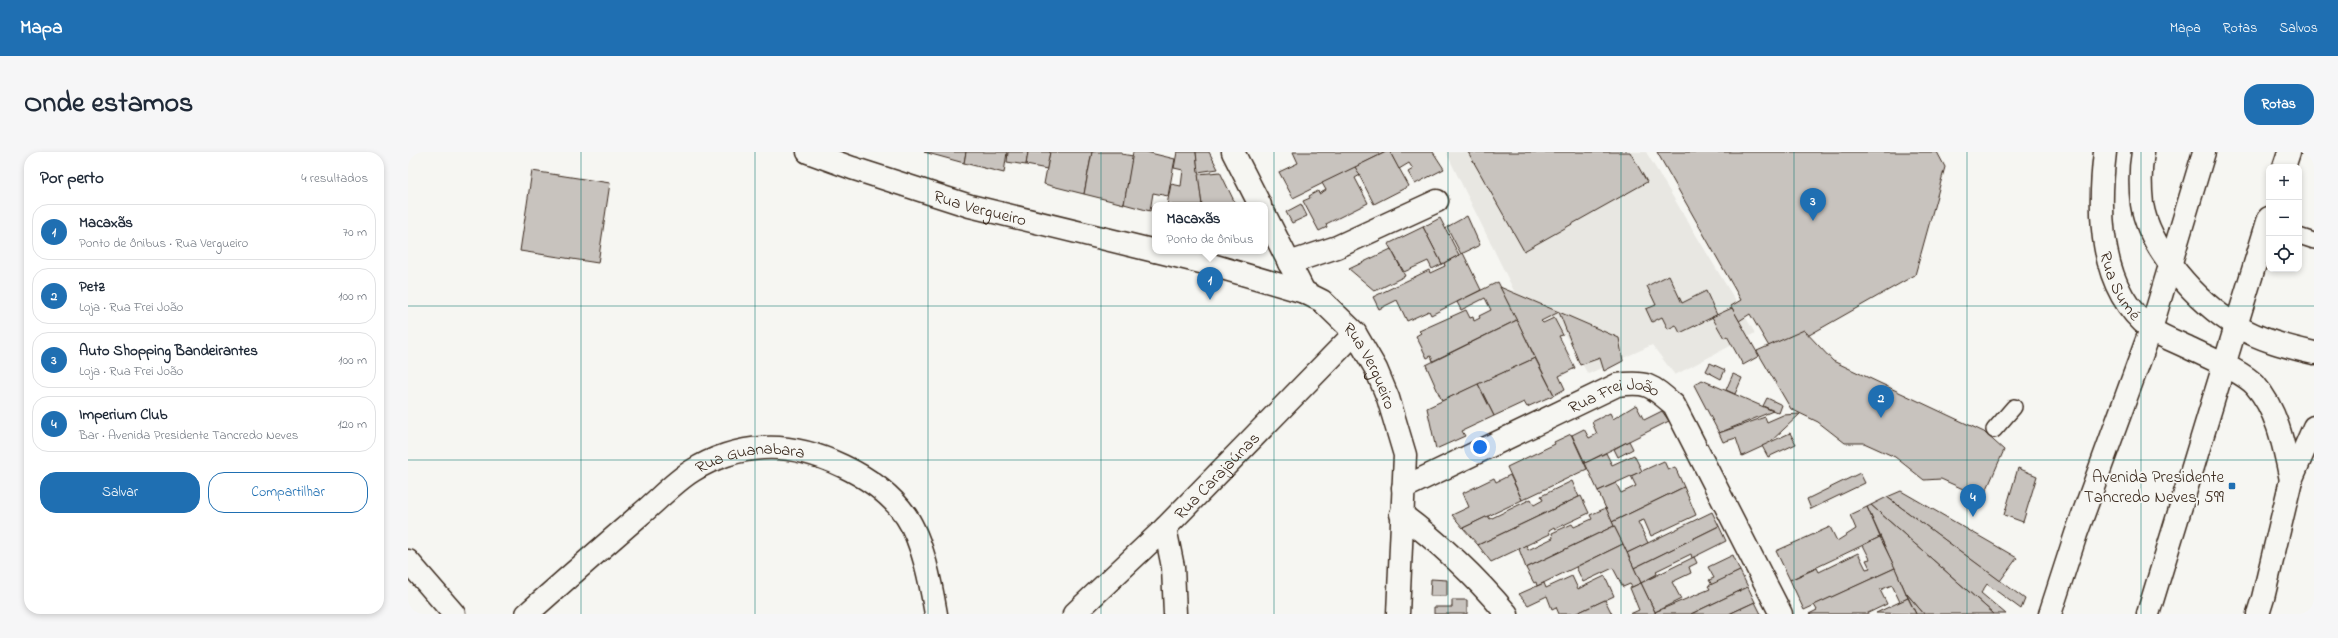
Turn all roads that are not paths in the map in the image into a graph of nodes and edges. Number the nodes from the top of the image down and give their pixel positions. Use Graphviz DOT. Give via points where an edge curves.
graph roads {
  1 [pos="808,152"];
  2 [pos="1233,152"];
  3 [pos="2105,152"];
  4 [pos="2143,152"];
  5 [pos="2204,152"];
  6 [pos="2289,152"];
  7 [pos="2285,164"];
  8 [pos="1437,201"];
  9 [pos="1258,202"];
  10 [pos="1268,221"];
  11 [pos="2266,229"];
  12 [pos="2302,237"];
  13 [pos="2314,241"];
  14 [pos="1152,250"];
  15 [pos="1168,254"];
  16 [pos="1289,263"];
  17 [pos="2172,265"];
  18 [pos="1304,292"];
  19 [pos="2236,326"];
  20 [pos="2152,329"];
  21 [pos="1355,333"];
  22 [pos="2314,353"];
  23 [pos="2224,367"];
  24 [pos="2014,407"];
  25 [pos="2314,427"];
  26 [pos="1994,430"];
  27 [pos="2291,480"];
  28 [pos="1403,488"];
  29 [pos="1401,514"];
  30 [pos="1165,528"];
  31 [pos="408,561"];
  32 [pos="454,614"];
  33 [pos="527,614"];
  34 [pos="936,614"];
  35 [pos="1074,614"];
  36 [pos="1175,614"];
  37 [pos="1398,614"];
  38 [pos="1507,614"];
  39 [pos="1781,614"];
  40 [pos="2050,614"];
  41 [pos="2148,614"];
  42 [pos="2258,614"];
  1 -- 14 [label="main road, Rua Vergueiro" via="970,206"];
  2 -- 9 [label="main road"];
  3 -- 20 [label="main road, Rua Sumé" via="2101,223 2108,258 2126,303"];
  4 -- 17 [label="main road" via="2140,172 2142,204 2150,229"];
  5 -- 17 [label="main road"];
  6 -- 7 [label="main road"];
  8 -- 16 [label="main road" via="1338,247"];
  10 -- 16 [label="main road"];
  11 -- 19 [label="main road"];
  12 -- 13 [label="lane"];
  15 -- 18 [label="main road, Rua Vergueiro"];
  16 -- 18 [label="main road"];
  17 -- 19 [label="main road" via="2200,298"];
  17 -- 20 [label="main road"];
  18 -- 21 [label="main road, Rua Vergueiro" via="1322,302"];
  19 -- 22 [label="main road" via="2268,340"];
  19 -- 23 [label="main road"];
  20 -- 23 [label="main road, Rua Sumé"];
  20 -- 40 [label="main road" via="2076,534"];
  21 -- 28 [label="main road, Rua Vergueiro" via="1376,369 1403,443"];
  21 -- 30 [label="main road, Rua Carajaúnas"];
  23 -- 27 [label="main road, Rua Sumé" via="2247,378 2274,414 2284,444"];
  23 -- 41 [label="main road"];
  24 -- 26 [label="lane"];
  25 -- 27 [label="main road"];
  27 -- 42 [label="main road"];
  28 -- 29 [label="main road, Rua Vergueiro"];
  28 -- 39 [label="main road, Rua Frei João" via="1617,386 1636,382 1653,387 1674,405"];
  29 -- 37 [label="main road, Rua Vergueiro"];
  29 -- 38 [label="main road" via="1430,536"];
  30 -- 35 [label="main road, Rua Carajaúnas"];
  30 -- 36 [label="main road" via="1173,567"];
  31 -- 32 [label="main road"];
  33 -- 34 [label="main road, Rua Guanabara" via="691,471 731,453 763,448 789,449 822,458 863,476 892,499 907,518 920,548"];
}
